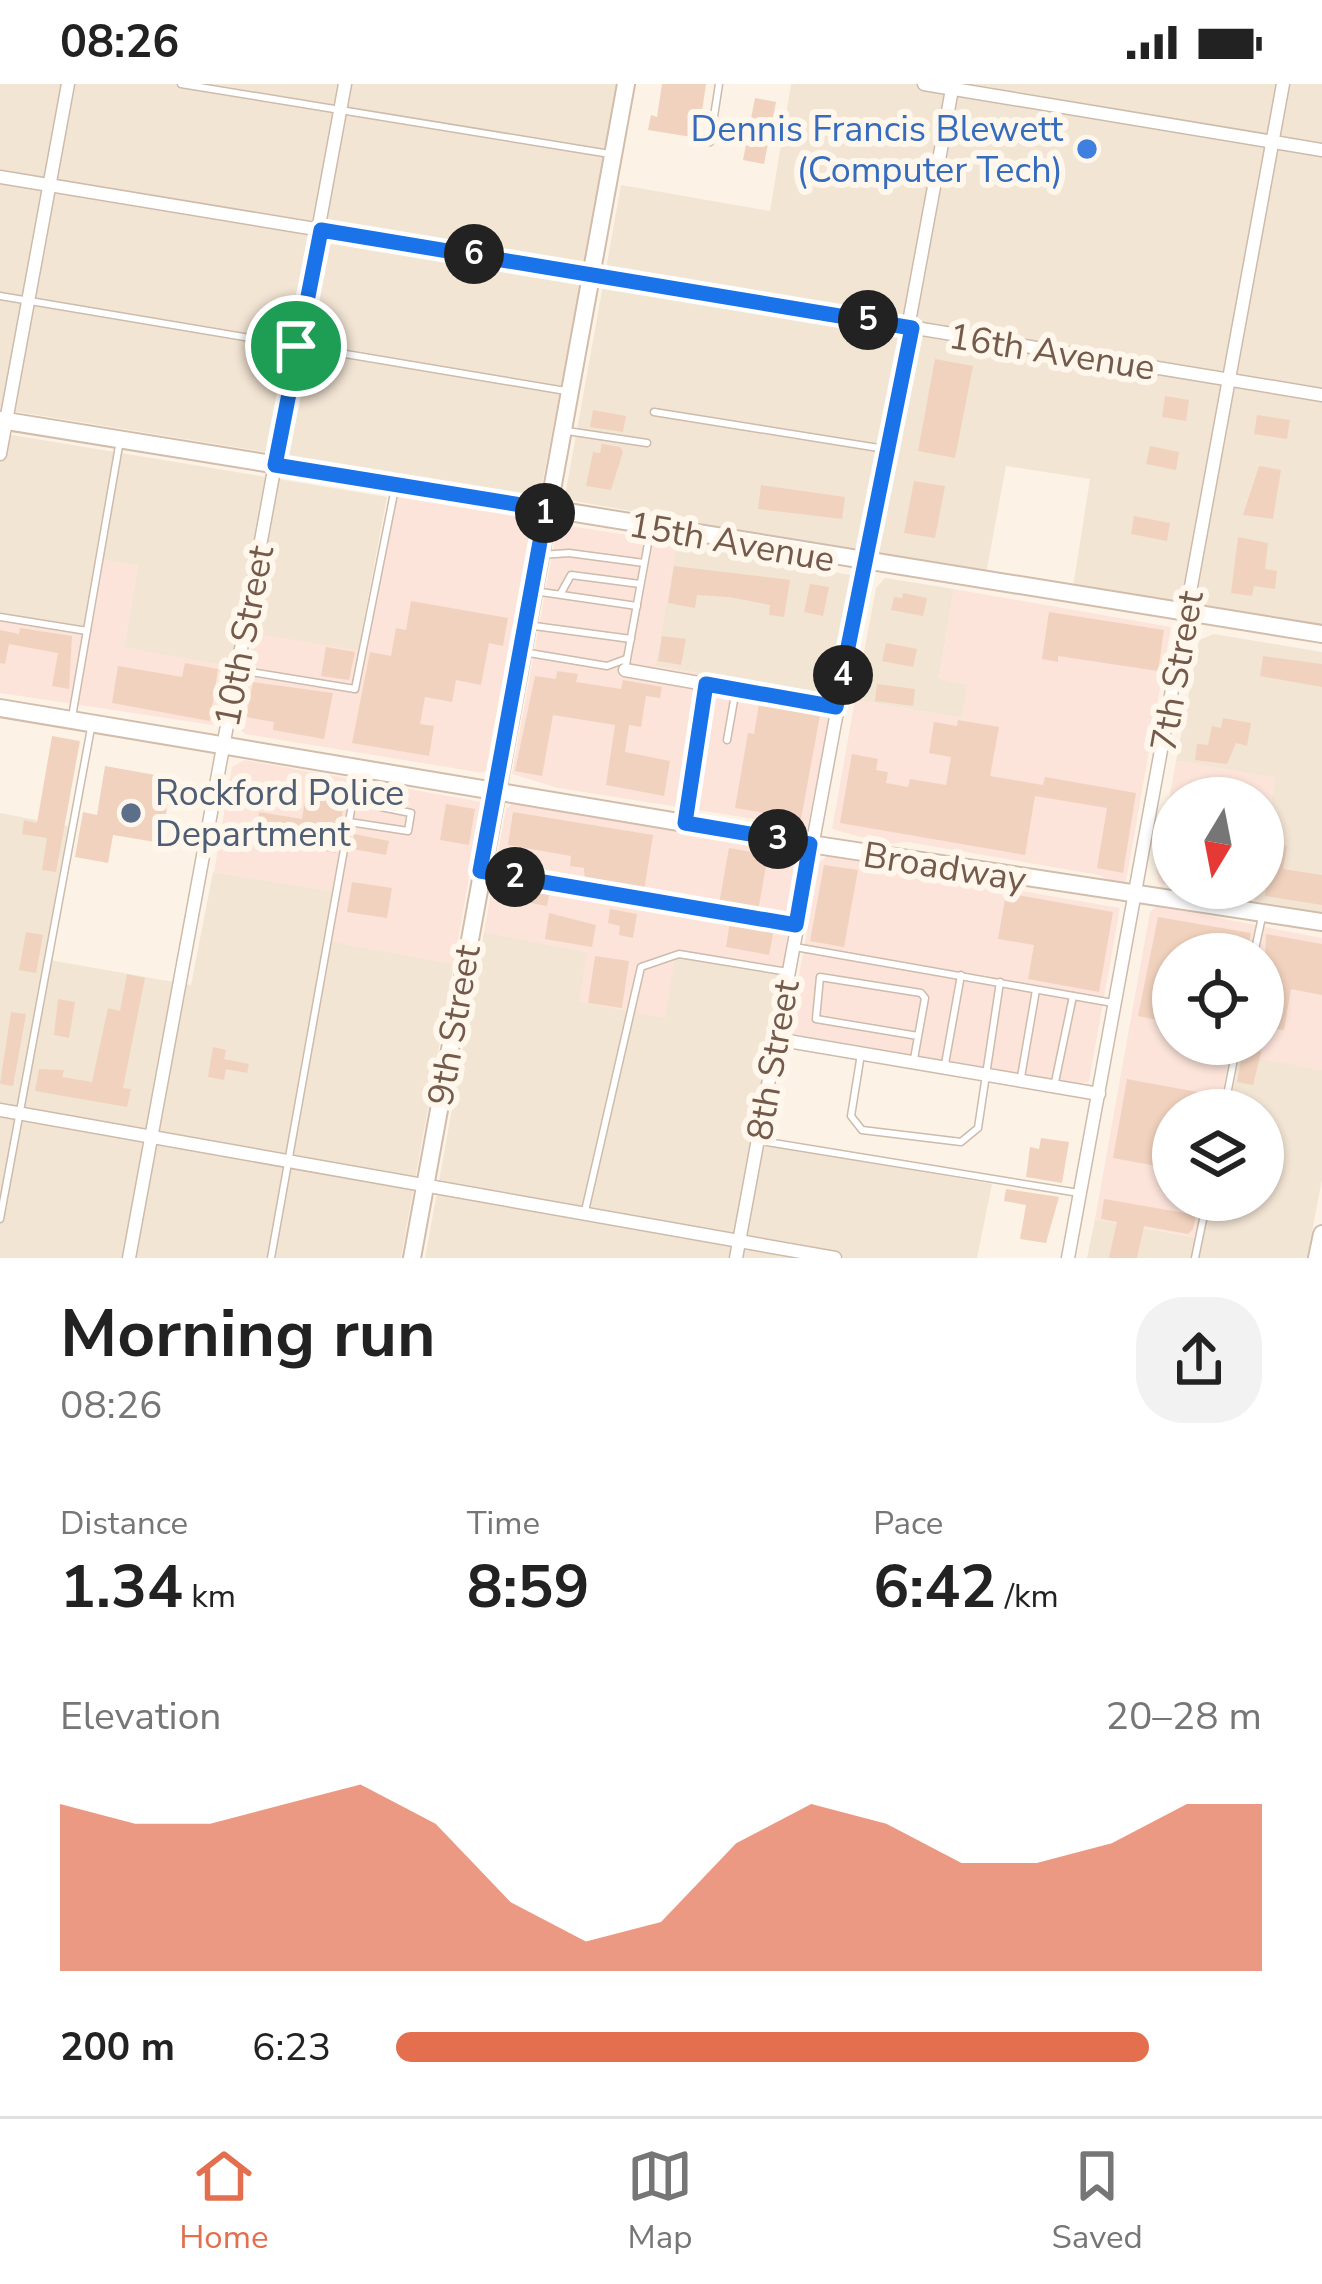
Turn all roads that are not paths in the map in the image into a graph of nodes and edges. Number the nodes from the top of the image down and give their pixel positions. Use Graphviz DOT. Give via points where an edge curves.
graph roads {
  1 [pos="68,84"];
  2 [pos="181,84"];
  3 [pos="345,84"];
  4 [pos="626,84"];
  5 [pos="719,84"];
  6 [pos="924,84"];
  7 [pos="1283,84"];
  8 [pos="952,86"];
  9 [pos="340,109"];
  10 [pos="710,142"];
  11 [pos="1273,142"];
  12 [pos="1322,151"];
  13 [pos="614,154"];
  14 [pos="0,177"];
  15 [pos="51,185"];
  16 [pos="321,230"];
  17 [pos="593,273"];
  18 [pos="0,296"];
  19 [pos="30,301"];
  20 [pos="912,328"];
  21 [pos="296,346"];
  22 [pos="1230,380"];
  23 [pos="569,392"];
  24 [pos="1322,395"];
  25 [pos="654,412"];
  26 [pos="3,421"];
  27 [pos="562,430"];
  28 [pos="121,439"];
  29 [pos="647,443"];
  30 [pos="889,449"];
  31 [pos="0,454"];
  32 [pos="275,465"];
  33 [pos="395,485"];
  34 [pos="546,509"];
  35 [pos="651,527"];
  36 [pos="537,555"];
  37 [pos="644,563"];
  38 [pos="868,564"];
  39 [pos="640,584"];
  40 [pos="531,591"];
  41 [pos="562,593"];
  42 [pos="637,606"];
  43 [pos="1186,612"];
  44 [pos="0,617"];
  45 [pos="524,625"];
  46 [pos="87,631"];
  47 [pos="1322,634"];
  48 [pos="631,639"];
  49 [pos="519,652"];
  50 [pos="626,664"];
  51 [pos="237,669"];
  52 [pos="706,684"];
  53 [pos="736,689"];
  54 [pos="836,707"];
  55 [pos="0,708"];
  56 [pos="71,720"];
  57 [pos="92,724"];
  58 [pos="727,740"];
  59 [pos="222,746"];
  60 [pos="359,768"];
  61 [pos="494,790"];
  62 [pos="376,806"];
  63 [pos="350,822"];
  64 [pos="685,823"];
  65 [pos="810,844"];
  66 [pos="480,871"];
  67 [pos="1136,896"];
  68 [pos="1262,913"];
  69 [pos="1322,922"];
  70 [pos="796,925"];
  71 [pos="1258,933"];
  72 [pos="791,946"];
  73 [pos="788,972"];
  74 [pos="961,975"];
  75 [pos="1000,982"];
  76 [pos="1036,988"];
  77 [pos="1072,996"];
  78 [pos="1116,1004"];
  79 [pos="919,1036"];
  80 [pos="776,1039"];
  81 [pos="861,1054"];
  82 [pos="914,1063"];
  83 [pos="944,1068"];
  84 [pos="986,1075"];
  85 [pos="1021,1081"];
  86 [pos="1054,1087"];
  87 [pos="1100,1094"];
  88 [pos="0,1110"];
  89 [pos="19,1113"];
  90 [pos="150,1137"];
  91 [pos="757,1141"];
  92 [pos="290,1162"];
  93 [pos="426,1185"];
  94 [pos="1080,1193"];
  95 [pos="584,1214"];
  96 [pos="0,1219"];
  97 [pos="1203,1221"];
  98 [pos="1322,1234"];
  99 [pos="738,1242"];
  100 [pos="129,1258"];
  101 [pos="272,1258"];
  102 [pos="412,1258"];
  103 [pos="736,1258"];
  104 [pos="835,1258"];
  105 [pos="1067,1258"];
  106 [pos="1196,1258"];
  107 [pos="1317,1258"];
  1 -- 15 [label="street"];
  2 -- 9 [label="lane"];
  3 -- 9 [label="street, 10th Street"];
  4 -- 13 [label="street, 9th Street"];
  5 -- 10 [label="lane"];
  6 -- 8 [label="street"];
  7 -- 11 [label="street, 7th Street"];
  8 -- 11 [label="street"];
  8 -- 20 [label="street, 8th Street"];
  9 -- 13 [label="lane"];
  9 -- 16 [label="street, 10th Street"];
  11 -- 12 [label="street"];
  11 -- 22 [label="street, 7th Street"];
  13 -- 17 [label="street, 9th Street"];
  14 -- 15 [label="street, 16th Avenue"];
  15 -- 16 [label="street, 16th Avenue"];
  15 -- 19 [label="street"];
  16 -- 17 [label="street, 16th Avenue"];
  16 -- 21 [label="street, 10th Street"];
  17 -- 20 [label="street, 16th Avenue"];
  17 -- 23 [label="street, 9th Street"];
  18 -- 19 [label="lane"];
  19 -- 21 [label="lane"];
  19 -- 26 [label="street"];
  20 -- 22 [label="street, 16th Avenue"];
  20 -- 30 [label="street, 8th Street"];
  21 -- 23 [label="lane"];
  21 -- 32 [label="street, 10th Street"];
  22 -- 24 [label="street, 16th Avenue"];
  22 -- 43 [label="street, 7th Street"];
  23 -- 27 [label="street, 9th Street"];
  25 -- 30 [label="lane"];
  26 -- 28 [label="street, 15th Avenue"];
  26 -- 31 [label="street"];
  27 -- 29 [label="lane"];
  27 -- 34 [label="street, 9th Street"];
  28 -- 32 [label="street, 15th Avenue"];
  28 -- 46 [label="lane"];
  30 -- 38 [label="street, 8th Street"];
  32 -- 33 [label="street, 15th Avenue"];
  32 -- 51 [label="street, 10th Street"];
  33 -- 34 [label="street, 15th Avenue"];
  33 -- 51 [label="lane" via="356,689"];
  34 -- 35 [label="street, 15th Avenue"];
  34 -- 36 [label="street, 9th Street"];
  35 -- 37 [label="lane"];
  35 -- 38 [label="street, 15th Avenue"];
  36 -- 37 [label="lane"];
  36 -- 40 [label="street, 9th Street"];
  37 -- 39 [label="lane"];
  38 -- 43 [label="street, 15th Avenue"];
  38 -- 54 [label="street, 8th Street"];
  39 -- 41 [label="lane" via="571,574"];
  39 -- 42 [label="lane"];
  40 -- 41 [label="lane"];
  40 -- 45 [label="street, 9th Street"];
  41 -- 42 [label="lane"];
  42 -- 48 [label="lane"];
  43 -- 47 [label="street, 15th Avenue"];
  43 -- 67 [label="street, 7th Street"];
  44 -- 46 [label="lane"];
  45 -- 48 [label="lane"];
  45 -- 49 [label="street, 9th Street"];
  46 -- 56 [label="lane"];
  48 -- 50 [label="lane"];
  49 -- 50 [label="lane"];
  49 -- 61 [label="street, 9th Street"];
  50 -- 52 [label="street"];
  51 -- 59 [label="street, 10th Street"];
  52 -- 53 [label="street"];
  52 -- 64 [label="lane"];
  53 -- 54 [label="street"];
  53 -- 58 [label="lane"];
  54 -- 65 [label="street, 8th Street"];
  55 -- 56 [label="street, Broadway"];
  56 -- 57 [label="street, Broadway"];
  57 -- 59 [label="street, Broadway"];
  57 -- 89 [label="lane"];
  59 -- 60 [label="street, Broadway"];
  59 -- 90 [label="street, 10th Street"];
  60 -- 61 [label="street, Broadway"];
  60 -- 63 [label="lane"];
  61 -- 64 [label="street, Broadway"];
  61 -- 66 [label="street, 9th Street"];
  62 -- 63 [label="lane" via="411,813 407,831"];
  63 -- 92 [label="lane"];
  64 -- 65 [label="street, Broadway"];
  65 -- 67 [label="street, Broadway"];
  65 -- 70 [label="street, 8th Street"];
  66 -- 70 [label="lane"];
  66 -- 93 [label="street, 9th Street"];
  67 -- 68 [label="street, Broadway"];
  67 -- 78 [label="street, 7th Street"];
  68 -- 69 [label="street, Broadway"];
  68 -- 71 [label="lane"];
  70 -- 72 [label="street, 8th Street"];
  72 -- 73 [label="street, 8th Street"];
  72 -- 74 [label="lane"];
  73 -- 80 [label="street, 8th Street"];
  73 -- 95 [label="lane" via="679,953 641,967"];
  74 -- 75 [label="lane"];
  74 -- 83 [label="lane"];
  75 -- 76 [label="lane"];
  75 -- 84 [label="lane"];
  76 -- 77 [label="lane"];
  76 -- 85 [label="lane"];
  77 -- 78 [label="lane"];
  77 -- 86 [label="lane"];
  78 -- 87 [label="street, 7th Street"];
  79 -- 79 [label="lane" via="921,993 820,977 816,1019"];
  79 -- 82 [label="lane"];
  80 -- 81 [label="street"];
  80 -- 91 [label="street, 8th Street"];
  81 -- 82 [label="street"];
  81 -- 84 [label="lane" via="851,1116 862,1130 961,1142 979,1128"];
  82 -- 83 [label="street"];
  83 -- 84 [label="street"];
  84 -- 85 [label="street"];
  85 -- 86 [label="street"];
  86 -- 87 [label="street"];
  87 -- 94 [label="street, 7th Street"];
  88 -- 89 [label="street"];
  89 -- 90 [label="street"];
  89 -- 96 [label="lane"];
  90 -- 92 [label="street"];
  90 -- 100 [label="street, 10th Street"];
  91 -- 94 [label="lane"];
  91 -- 99 [label="street, 8th Street"];
  92 -- 93 [label="street"];
  92 -- 101 [label="lane"];
  93 -- 95 [label="street"];
  93 -- 102 [label="street, 9th Street"];
  94 -- 105 [label="street, 7th Street"];
  95 -- 99 [label="street"];
  97 -- 106 [label="lane"];
  98 -- 107 [label="street"];
  99 -- 103 [label="street, 8th Street"];
  99 -- 104 [label="street"];
}
